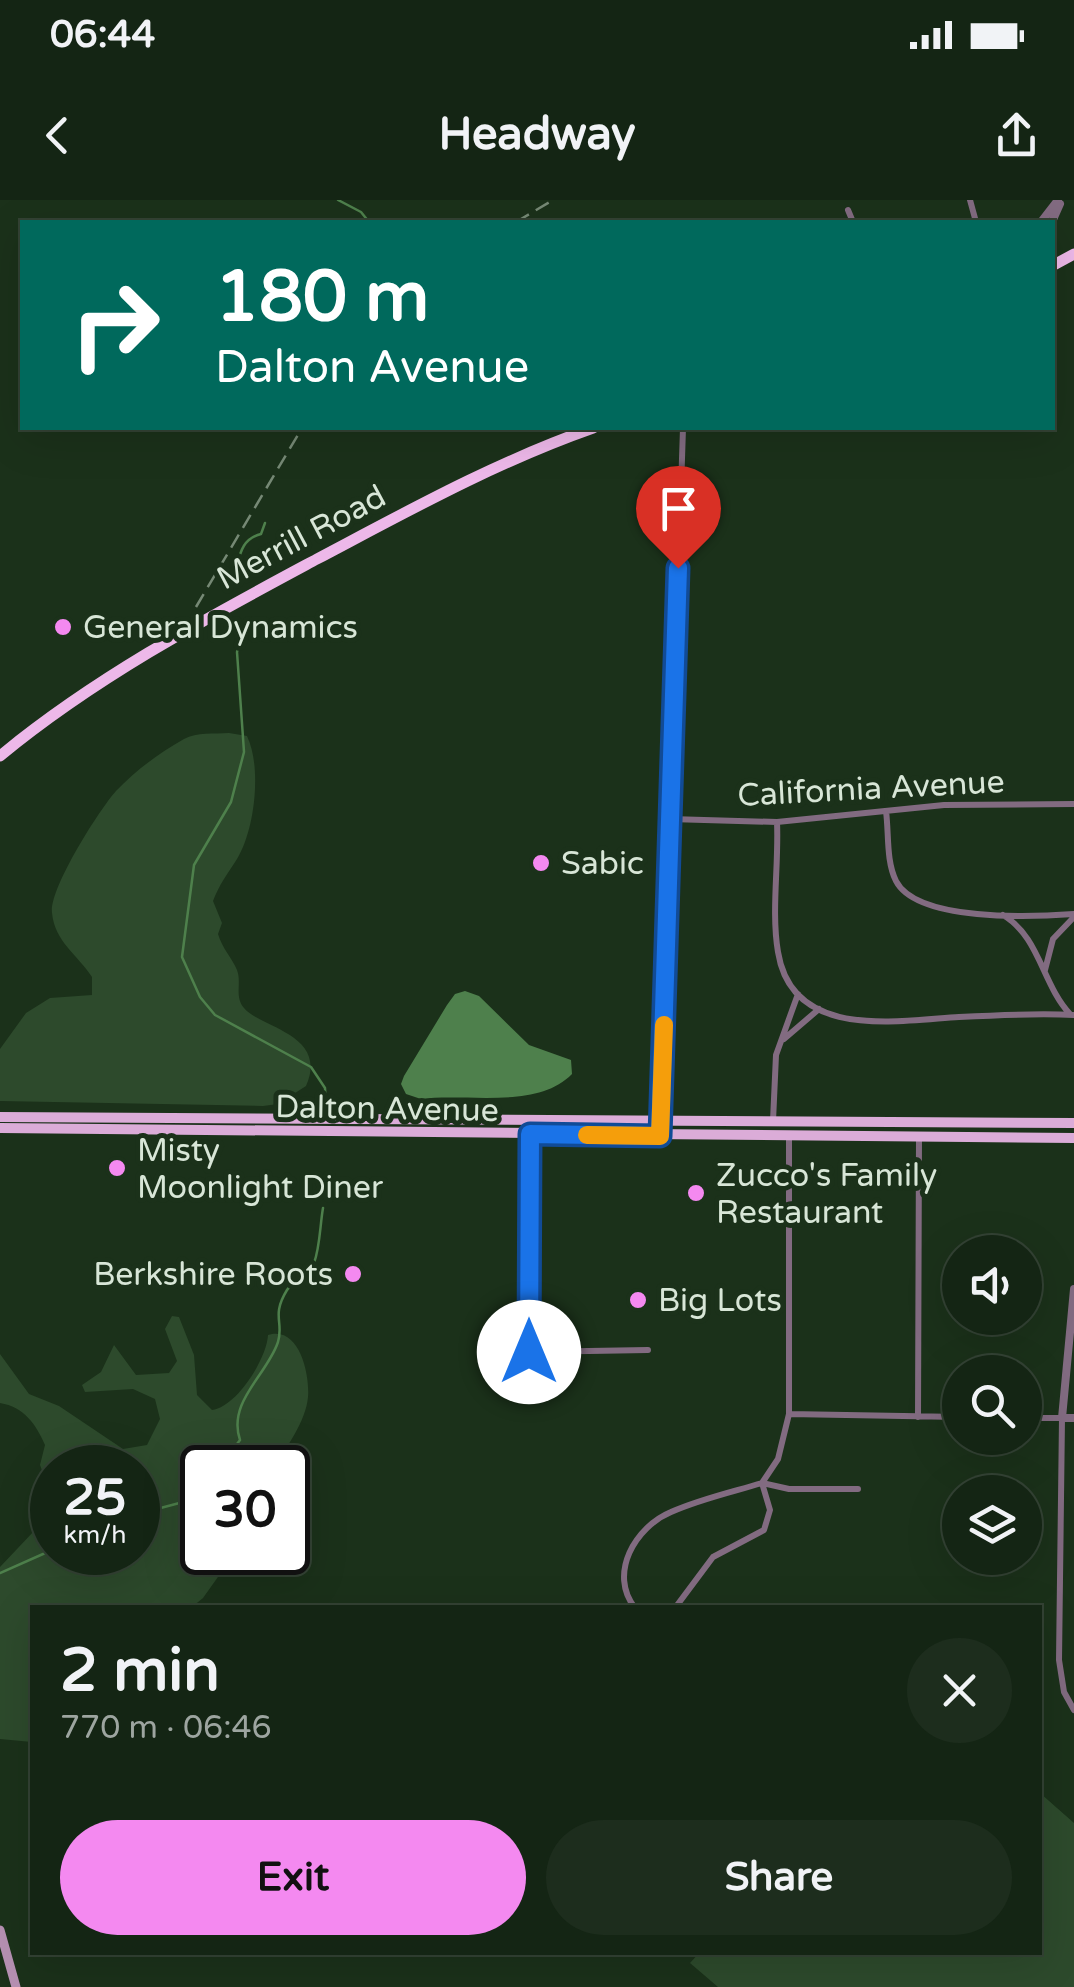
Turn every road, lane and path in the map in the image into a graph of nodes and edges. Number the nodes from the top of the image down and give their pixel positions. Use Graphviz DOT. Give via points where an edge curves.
graph roads {
  1 [pos="1060,200"];
  2 [pos="848,210"];
  3 [pos="851,220"];
  4 [pos="1043,220"];
  5 [pos="583,430"];
  6 [pos="684,430"];
  7 [pos="0,756"];
  8 [pos="1074,804"];
  9 [pos="886,811"];
  10 [pos="670,819"];
  11 [pos="777,822"];
  12 [pos="998,913"];
  13 [pos="1074,916"];
  14 [pos="1046,977"];
  15 [pos="798,994"];
  16 [pos="819,1009"];
  17 [pos="1073,1016"];
  18 [pos="778,1049"];
  19 [pos="0,1117"];
  20 [pos="529,1120"];
  21 [pos="660,1121"];
  22 [pos="773,1121"];
  23 [pos="1074,1123"];
  24 [pos="0,1128"];
  25 [pos="530,1134"];
  26 [pos="660,1136"];
  27 [pos="789,1136"];
  28 [pos="919,1136"];
  29 [pos="1074,1138"];
  30 [pos="1074,1290"];
  31 [pos="648,1350"];
  32 [pos="788,1414"];
  33 [pos="918,1416"];
  34 [pos="942,1417"];
  35 [pos="1042,1418"];
  36 [pos="1062,1418"];
  37 [pos="1074,1418"];
  38 [pos="762,1483"];
  39 [pos="858,1489"];
  40 [pos="633,1605"];
  41 [pos="677,1605"];
  42 [pos="1074,1710"];
  43 [pos="0,1930"];
  44 [pos="16,1987"];
  1 -- 4 [label="street"];
  2 -- 3 [label="street"];
  5 -- 7 [label="highway, Merrill Road" via="468,480 164,642 86,690"];
  6 -- 10 [label="street"];
  8 -- 9 [label="street, California Avenue"];
  9 -- 11 [label="street, California Avenue"];
  9 -- 12 [label="street" via="890,864 906,894 929,908"];
  10 -- 11 [label="street, California Avenue"];
  10 -- 21 [label="street"];
  11 -- 15 [label="street" via="778,952"];
  12 -- 13 [label="street"];
  12 -- 14 [label="street" via="1028,937"];
  13 -- 14 [label="street" via="1053,939"];
  14 -- 17 [label="street"];
  15 -- 16 [label="street"];
  15 -- 18 [label="street"];
  16 -- 17 [label="street" via="890,1024"];
  16 -- 18 [label="street"];
  18 -- 22 [label="street"];
  19 -- 20 [label="main road, Dalton Avenue"];
  20 -- 21 [label="main road, Dalton Avenue"];
  20 -- 25 [label="street"];
  21 -- 22 [label="main road, Dalton Avenue"];
  21 -- 26 [label="street"];
  22 -- 23 [label="main road, Dalton Avenue"];
  24 -- 25 [label="main road, Dalton Avenue"];
  25 -- 26 [label="main road, Dalton Avenue"];
  25 -- 31 [label="street" via="529,1352"];
  26 -- 27 [label="main road, Dalton Avenue"];
  27 -- 28 [label="main road, Dalton Avenue"];
  27 -- 32 [label="street"];
  28 -- 29 [label="main road, Dalton Avenue"];
  28 -- 33 [label="street"];
  30 -- 36 [label="street"];
  32 -- 33 [label="street"];
  32 -- 38 [label="street" via="778,1458"];
  33 -- 34 [label="street"];
  35 -- 36 [label="street"];
  36 -- 37 [label="street"];
  36 -- 42 [label="street" via="1059,1660"];
  38 -- 39 [label="street"];
  38 -- 40 [label="street" via="668,1512 645,1531 624,1568 622,1583"];
  38 -- 41 [label="street" via="770,1510 764,1530 713,1558"];
  43 -- 44 [label="main road"];
}
